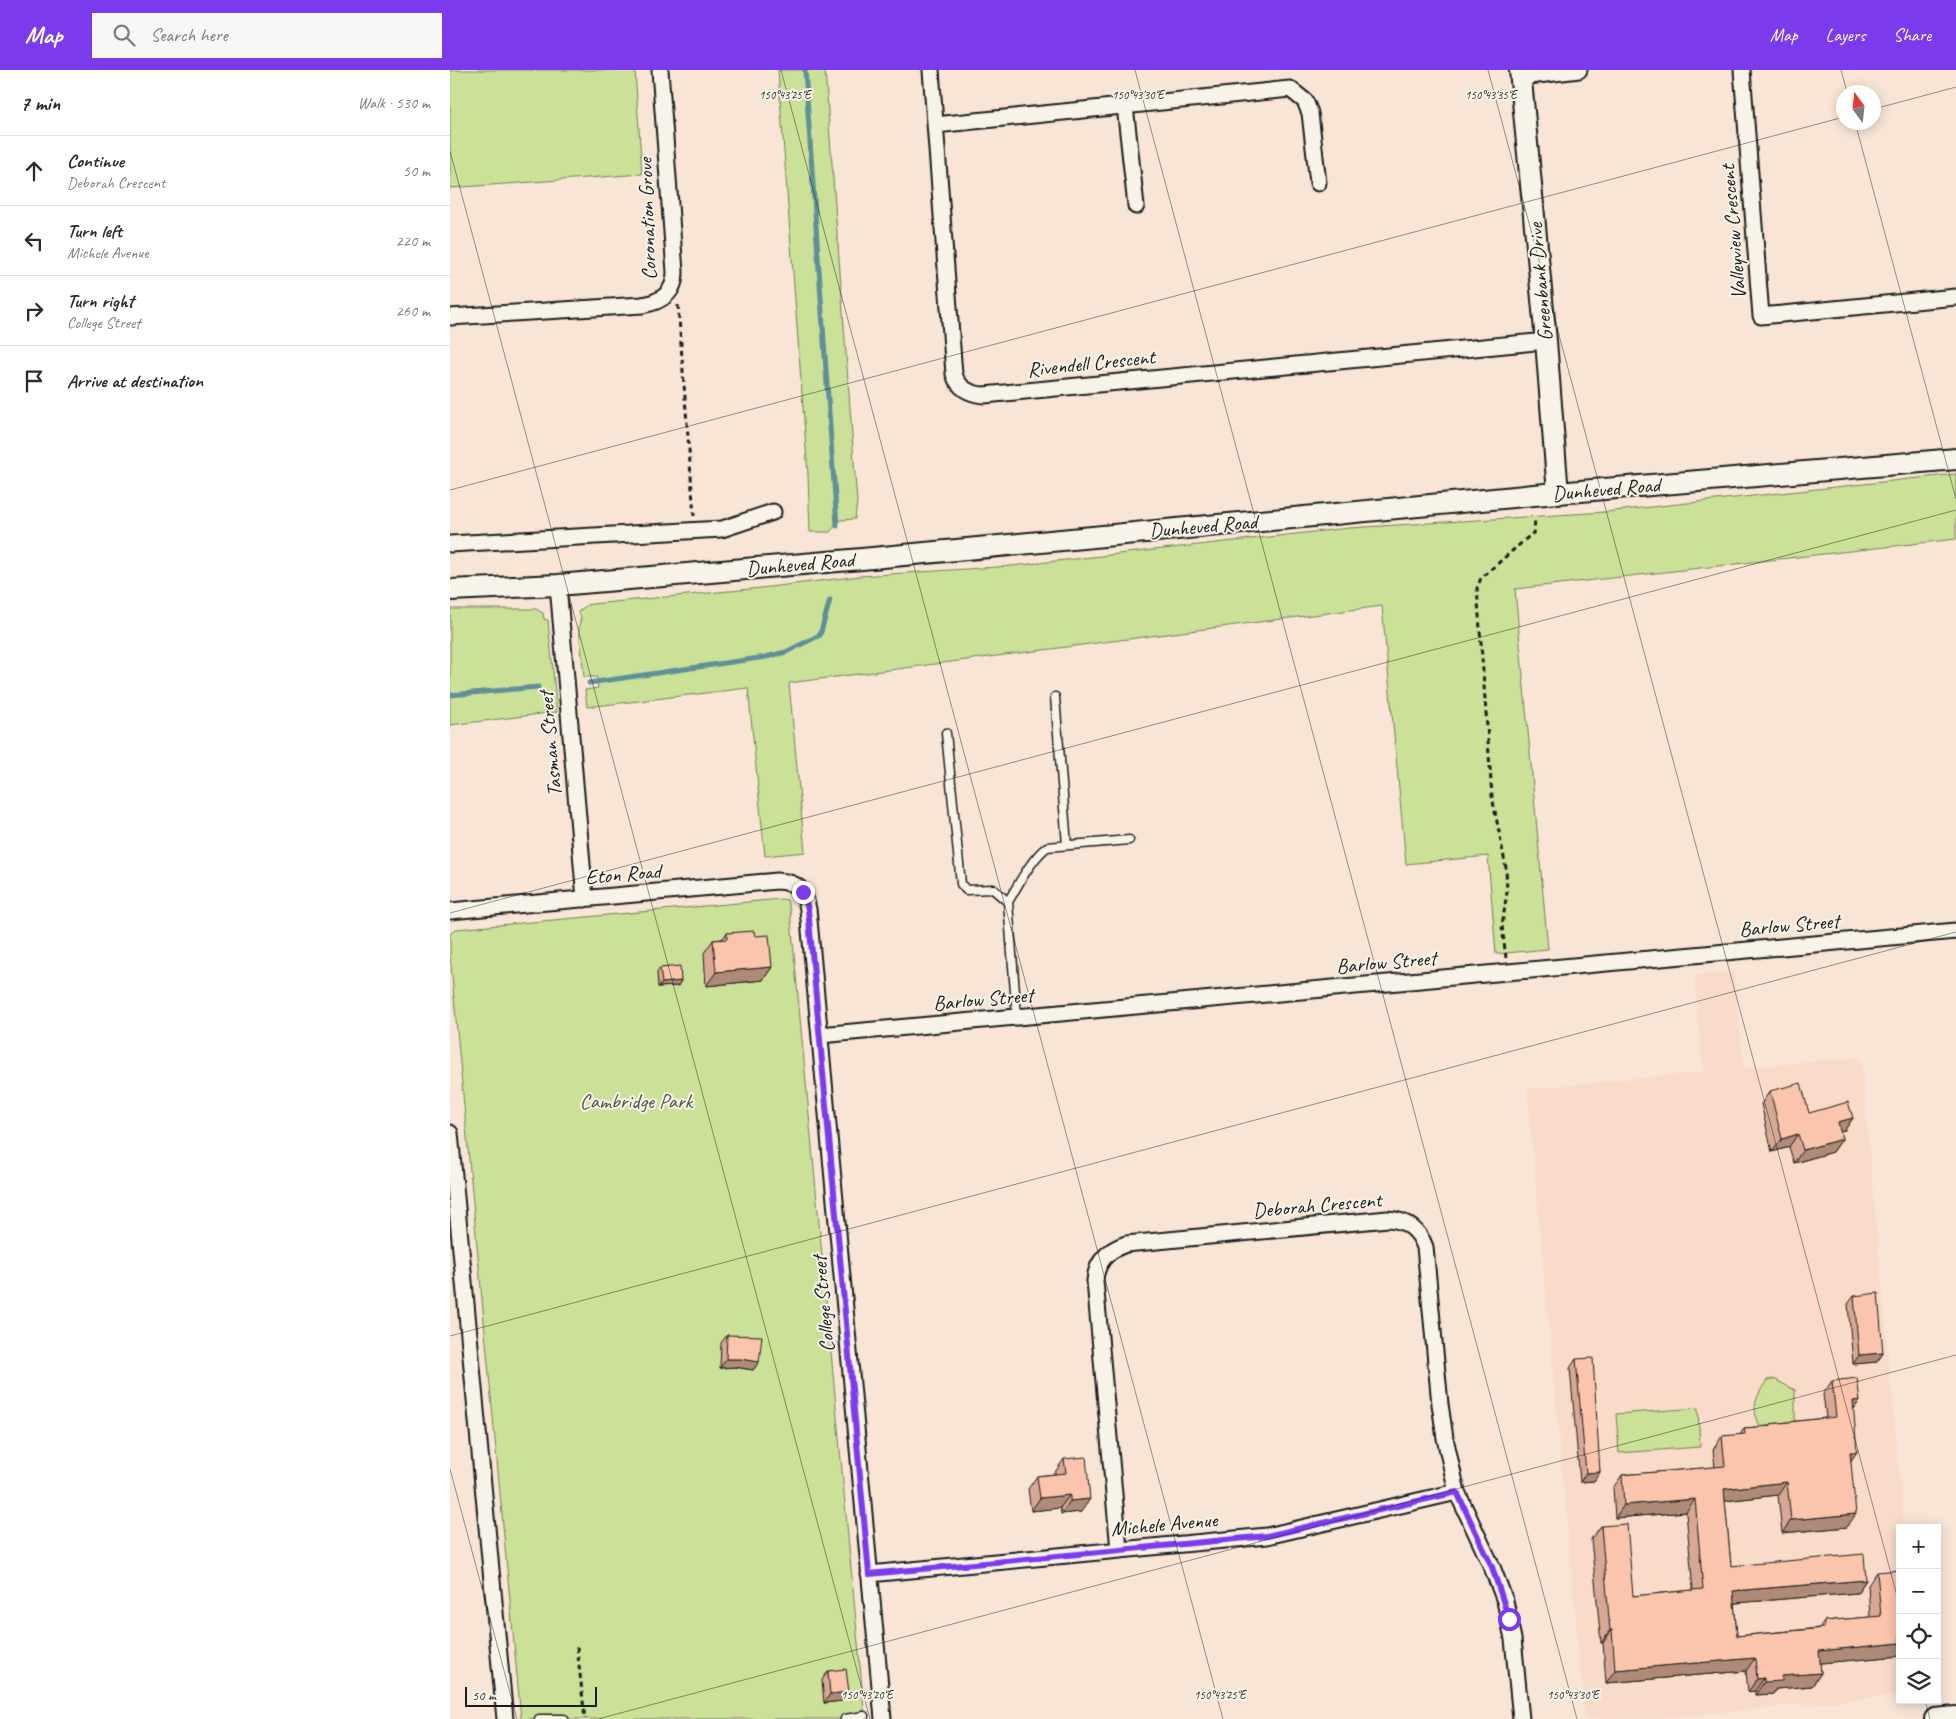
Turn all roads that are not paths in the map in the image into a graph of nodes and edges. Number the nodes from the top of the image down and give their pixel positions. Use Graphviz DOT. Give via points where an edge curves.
graph roads {
  1 [pos="660,70"];
  2 [pos="931,70"];
  3 [pos="1579,70"];
  4 [pos="1742,70"];
  5 [pos="1520,74"];
  6 [pos="1125,106"];
  7 [pos="935,125"];
  8 [pos="1318,182"];
  9 [pos="1136,206"];
  10 [pos="1956,297"];
  11 [pos="450,317"];
  12 [pos="1546,341"];
  13 [pos="1956,459"];
  14 [pos="1558,494"];
  15 [pos="773,512"];
  16 [pos="450,544"];
  17 [pos="558,585"];
  18 [pos="450,590"];
  19 [pos="1055,697"];
  20 [pos="946,733"];
  21 [pos="1129,840"];
  22 [pos="1067,844"];
  23 [pos="798,887"];
  24 [pos="585,899"];
  25 [pos="1008,902"];
  26 [pos="450,911"];
  27 [pos="1956,931"];
  28 [pos="1016,1018"];
  29 [pos="820,1035"];
  30 [pos="450,1133"];
  31 [pos="1457,1492"];
  32 [pos="1119,1550"];
  33 [pos="869,1574"];
  34 [pos="864,1716"];
  35 [pos="1956,1717"];
  36 [pos="505,1719"];
  37 [pos="539,1719"];
  38 [pos="564,1719"];
  39 [pos="845,1719"];
  40 [pos="883,1719"];
  41 [pos="1520,1719"];
  42 [pos="1935,1719"];
  1 -- 11 [label="street, Coronation Grove" via="675,272 669,293 658,302 642,305"];
  2 -- 7 [label="street, Rivendell Crescent"];
  3 -- 5 [label="street"];
  4 -- 10 [label="street, Valleyview Crescent" via="1762,316"];
  5 -- 12 [label="main road, Greenbank Drive"];
  6 -- 7 [label="street"];
  6 -- 8 [label="street" via="1290,89 1305,101 1310,113"];
  6 -- 9 [label="street"];
  7 -- 12 [label="street, Rivendell Crescent" via="954,374 958,384 972,394"];
  12 -- 14 [label="main road, Greenbank Drive"];
  13 -- 14 [label="main road, Dunheved Road"];
  14 -- 17 [label="main road, Dunheved Road"];
  15 -- 16 [label="street" via="722,529"];
  17 -- 18 [label="main road, Dunheved Road"];
  17 -- 24 [label="street, Tasman Street"];
  19 -- 22 [label="lane"];
  20 -- 25 [label="lane" via="961,884 970,890 993,889"];
  21 -- 22 [label="lane"];
  22 -- 25 [label="lane" via="1043,850"];
  23 -- 24 [label="street, Eton Road" via="794,883 777,881"];
  23 -- 29 [label="street, College Street" via="808,909"];
  24 -- 26 [label="street, Eton Road"];
  25 -- 28 [label="lane"];
  27 -- 28 [label="street, Barlow Street"];
  28 -- 29 [label="street, Barlow Street"];
  29 -- 33 [label="street, College Street"];
  30 -- 36 [label="street"];
  31 -- 32 [label="street, Michele Avenue" via="1279,1534"];
  31 -- 32 [label="street, Deborah Crescent" via="1440,1404 1426,1252 1419,1234 1409,1224 1388,1219 1126,1244 1104,1257 1097,1268 1095,1281"];
  31 -- 41 [label="street, Deborah Crescent" via="1505,1602 1513,1639"];
  32 -- 33 [label="street, Michele Avenue"];
  33 -- 40 [label="street, College Street"];
  34 -- 39 [label="lane"];
  35 -- 42 [label="main road"];
  37 -- 38 [label="lane"];
}
